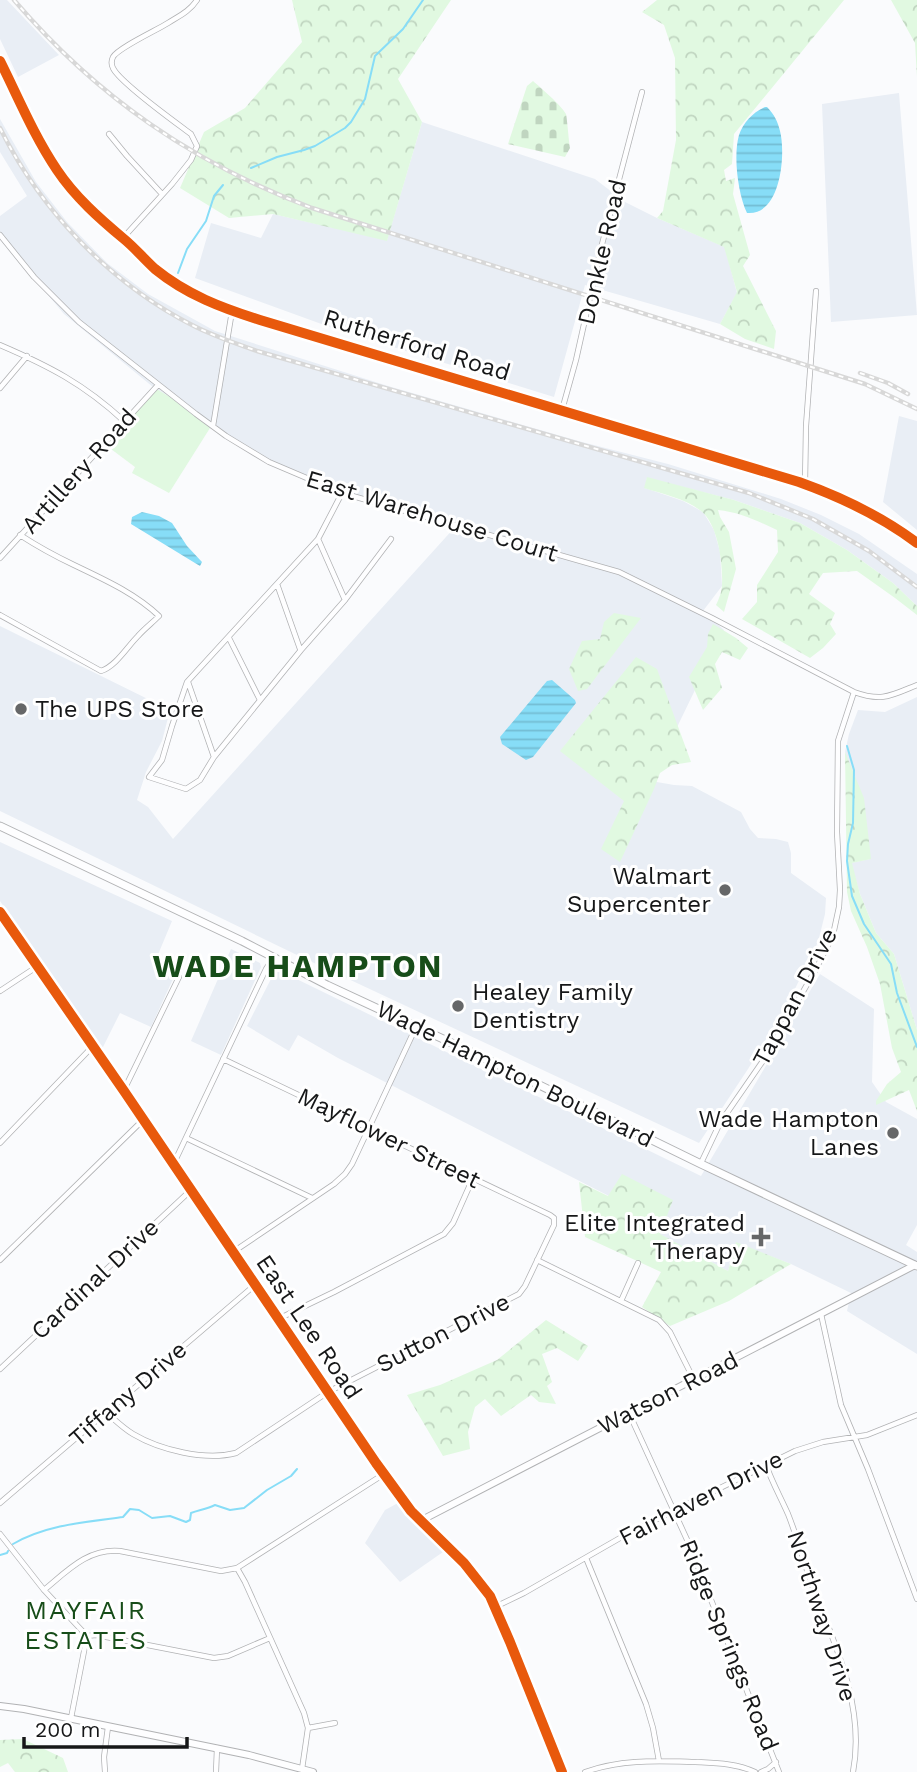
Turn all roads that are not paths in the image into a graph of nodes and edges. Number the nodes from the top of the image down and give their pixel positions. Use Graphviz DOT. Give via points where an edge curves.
graph roads {
  1 [pos="197,0"];
  2 [pos="0,61"];
  3 [pos="642,92"];
  4 [pos="109,134"];
  5 [pos="162,194"];
  6 [pos="0,235"];
  7 [pos="123,238"];
  8 [pos="816,291"];
  9 [pos="232,311"];
  10 [pos="0,345"];
  11 [pos="27,356"];
  12 [pos="158,385"];
  13 [pos="0,388"];
  14 [pos="562,410"];
  15 [pos="124,421"];
  16 [pos="213,426"];
  17 [pos="805,484"];
  18 [pos="342,493"];
  19 [pos="20,536"];
  20 [pos="318,538"];
  21 [pos="391,538"];
  22 [pos="917,542"];
  23 [pos="0,558"];
  24 [pos="277,584"];
  25 [pos="345,600"];
  26 [pos="0,615"];
  27 [pos="229,638"];
  28 [pos="300,650"];
  29 [pos="187,681"];
  30 [pos="917,685"];
  31 [pos="853,692"];
  32 [pos="260,700"];
  33 [pos="214,757"];
  34 [pos="0,826"];
  35 [pos="0,912"];
  36 [pos="274,957"];
  37 [pos="38,966"];
  38 [pos="179,977"];
  39 [pos="0,991"];
  40 [pos="416,1026"];
  41 [pos="93,1046"];
  42 [pos="223,1059"];
  43 [pos="124,1090"];
  44 [pos="143,1120"];
  45 [pos="369,1128"];
  46 [pos="186,1138"];
  47 [pos="0,1143"];
  48 [pos="174,1164"];
  49 [pos="701,1164"];
  50 [pos="473,1178"];
  51 [pos="191,1189"];
  52 [pos="312,1198"];
  53 [pos="554,1218"];
  54 [pos="233,1252"];
  55 [pos="0,1260"];
  56 [pos="537,1260"];
  57 [pos="638,1263"];
  58 [pos="916,1265"];
  59 [pos="255,1285"];
  60 [pos="621,1301"];
  61 [pos="821,1314"];
  62 [pos="278,1319"];
  63 [pos="0,1369"];
  64 [pos="694,1380"];
  65 [pos="328,1392"];
  66 [pos="107,1413"];
  67 [pos="629,1413"];
  68 [pos="917,1415"];
  69 [pos="854,1438"];
  70 [pos="766,1465"];
  71 [pos="384,1474"];
  72 [pos="0,1503"];
  73 [pos="674,1510"];
  74 [pos="420,1521"];
  75 [pos="0,1534"];
  76 [pos="586,1558"];
  77 [pos="237,1568"];
  78 [pos="44,1590"];
  79 [pos="917,1599"];
  80 [pos="495,1607"];
  81 [pos="87,1636"];
  82 [pos="270,1637"];
  83 [pos="0,1706"];
  84 [pos="71,1718"];
  85 [pos="335,1723"];
  86 [pos="108,1726"];
  87 [pos="308,1728"];
  88 [pos="217,1748"];
  89 [pos="659,1761"];
  90 [pos="776,1762"];
  91 [pos="302,1769"];
  92 [pos="105,1772"];
  93 [pos="216,1772"];
  94 [pos="313,1772"];
  95 [pos="562,1772"];
  96 [pos="586,1772"];
  97 [pos="755,1772"];
  98 [pos="761,1772"];
  99 [pos="779,1772"];
  100 [pos="853,1772"];
  1 -- 5 [label="street" via="191,9 124,47 111,64 123,81 196,142 191,160"];
  2 -- 7 [label="street, Rutherford Road" via="59,173"];
  3 -- 14 [label="street, Donkle Road"];
  4 -- 5 [label="street"];
  5 -- 7 [label="street"];
  6 -- 12 [label="street, East Warehouse Court" via="70,314"];
  7 -- 9 [label="street, Rutherford Road" via="175,284"];
  8 -- 17 [label="street"];
  9 -- 14 [label="street, Rutherford Road"];
  9 -- 16 [label="street"];
  10 -- 11 [label="street"];
  11 -- 13 [label="street"];
  11 -- 15 [label="street" via="74,381"];
  12 -- 15 [label="street, Artillery Road"];
  12 -- 16 [label="street, East Warehouse Court"];
  14 -- 17 [label="street, Rutherford Road"];
  15 -- 19 [label="street, Artillery Road"];
  16 -- 18 [label="street, East Warehouse Court" via="269,462"];
  17 -- 22 [label="street, Rutherford Road" via="867,511"];
  18 -- 20 [label="street"];
  18 -- 31 [label="street, East Warehouse Court" via="619,572"];
  19 -- 23 [label="street, Artillery Road"];
  19 -- 26 [label="street" via="119,588 159,616 101,671"];
  20 -- 24 [label="street"];
  20 -- 25 [label="street"];
  21 -- 25 [label="street"];
  24 -- 27 [label="street"];
  24 -- 28 [label="street"];
  25 -- 28 [label="street"];
  27 -- 29 [label="street"];
  27 -- 32 [label="street"];
  28 -- 32 [label="street"];
  29 -- 33 [label="street"];
  29 -- 33 [label="street" via="162,760 149,777 186,789 200,780"];
  30 -- 31 [label="street, East Warehouse Court" via="882,698"];
  31 -- 49 [label="street, Tappan Drive" via="838,741 840,890 833,935 767,1055 720,1123"];
  32 -- 33 [label="street"];
  34 -- 36 [label="main road, Wade Hampton Boulevard"];
  35 -- 37 [label="street, East Lee Road"];
  36 -- 40 [label="main road, Wade Hampton Boulevard"];
  36 -- 42 [label="street"];
  37 -- 39 [label="street"];
  37 -- 41 [label="street, East Lee Road"];
  38 -- 43 [label="street"];
  40 -- 45 [label="street"];
  40 -- 49 [label="main road, Wade Hampton Boulevard"];
  41 -- 43 [label="street, East Lee Road"];
  41 -- 47 [label="street"];
  42 -- 45 [label="street, Mayflower Street"];
  42 -- 46 [label="street"];
  43 -- 44 [label="street, East Lee Road"];
  44 -- 48 [label="street, East Lee Road"];
  44 -- 55 [label="street"];
  45 -- 50 [label="street, Mayflower Street"];
  45 -- 52 [label="street" via="345,1174"];
  46 -- 48 [label="street"];
  46 -- 52 [label="street"];
  48 -- 51 [label="street, East Lee Road"];
  49 -- 58 [label="main road, Wade Hampton Boulevard"];
  50 -- 53 [label="street, Mayflower Street"];
  50 -- 62 [label="street" via="444,1234"];
  51 -- 54 [label="street, East Lee Road"];
  51 -- 63 [label="street, Cardinal Drive"];
  52 -- 54 [label="street"];
  53 -- 56 [label="street, Sutton Drive"];
  54 -- 59 [label="street, East Lee Road"];
  56 -- 60 [label="street"];
  56 -- 65 [label="street, Sutton Drive" via="514,1298"];
  57 -- 60 [label="street"];
  58 -- 61 [label="street, Watson Road"];
  59 -- 62 [label="street, East Lee Road"];
  59 -- 66 [label="street, Tiffany Drive"];
  60 -- 64 [label="street" via="665,1326"];
  61 -- 64 [label="street, Watson Road"];
  61 -- 69 [label="street" via="838,1395"];
  62 -- 65 [label="street, East Lee Road"];
  64 -- 67 [label="street, Watson Road"];
  65 -- 66 [label="street, Sutton Drive" via="244,1449 227,1455 158,1446"];
  65 -- 71 [label="street, East Lee Road"];
  66 -- 72 [label="street, Tiffany Drive"];
  67 -- 73 [label="street, Ridge Springs Road"];
  67 -- 74 [label="street, Watson Road"];
  68 -- 69 [label="street, Fairhaven Drive"];
  69 -- 70 [label="street, Fairhaven Drive" via="808,1446"];
  69 -- 79 [label="street"];
  70 -- 73 [label="street, Fairhaven Drive"];
  70 -- 100 [label="street, Northway Drive" via="844,1668 857,1730"];
  71 -- 74 [label="street, East Lee Road"];
  71 -- 77 [label="street"];
  73 -- 76 [label="street, Fairhaven Drive"];
  73 -- 90 [label="street, Ridge Springs Road"];
  74 -- 80 [label="street, East Lee Road" via="473,1573"];
  75 -- 78 [label="street"];
  76 -- 80 [label="street, Fairhaven Drive"];
  76 -- 89 [label="street" via="646,1704"];
  77 -- 78 [label="street" via="221,1571 108,1550 81,1560"];
  77 -- 82 [label="street"];
  78 -- 81 [label="street"];
  80 -- 95 [label="street, East Lee Road"];
  81 -- 82 [label="street" via="214,1658"];
  81 -- 84 [label="street"];
  82 -- 87 [label="street"];
  83 -- 84 [label="street"];
  84 -- 86 [label="street"];
  85 -- 87 [label="street"];
  86 -- 88 [label="street"];
  86 -- 92 [label="street"];
  87 -- 91 [label="street"];
  88 -- 91 [label="street"];
  88 -- 93 [label="street"];
  89 -- 96 [label="street" via="630,1761"];
  89 -- 97 [label="street" via="737,1766"];
  90 -- 98 [label="street, Ridge Springs Road"];
  90 -- 99 [label="street, Ridge Springs Road"];
  91 -- 94 [label="street"];
}
